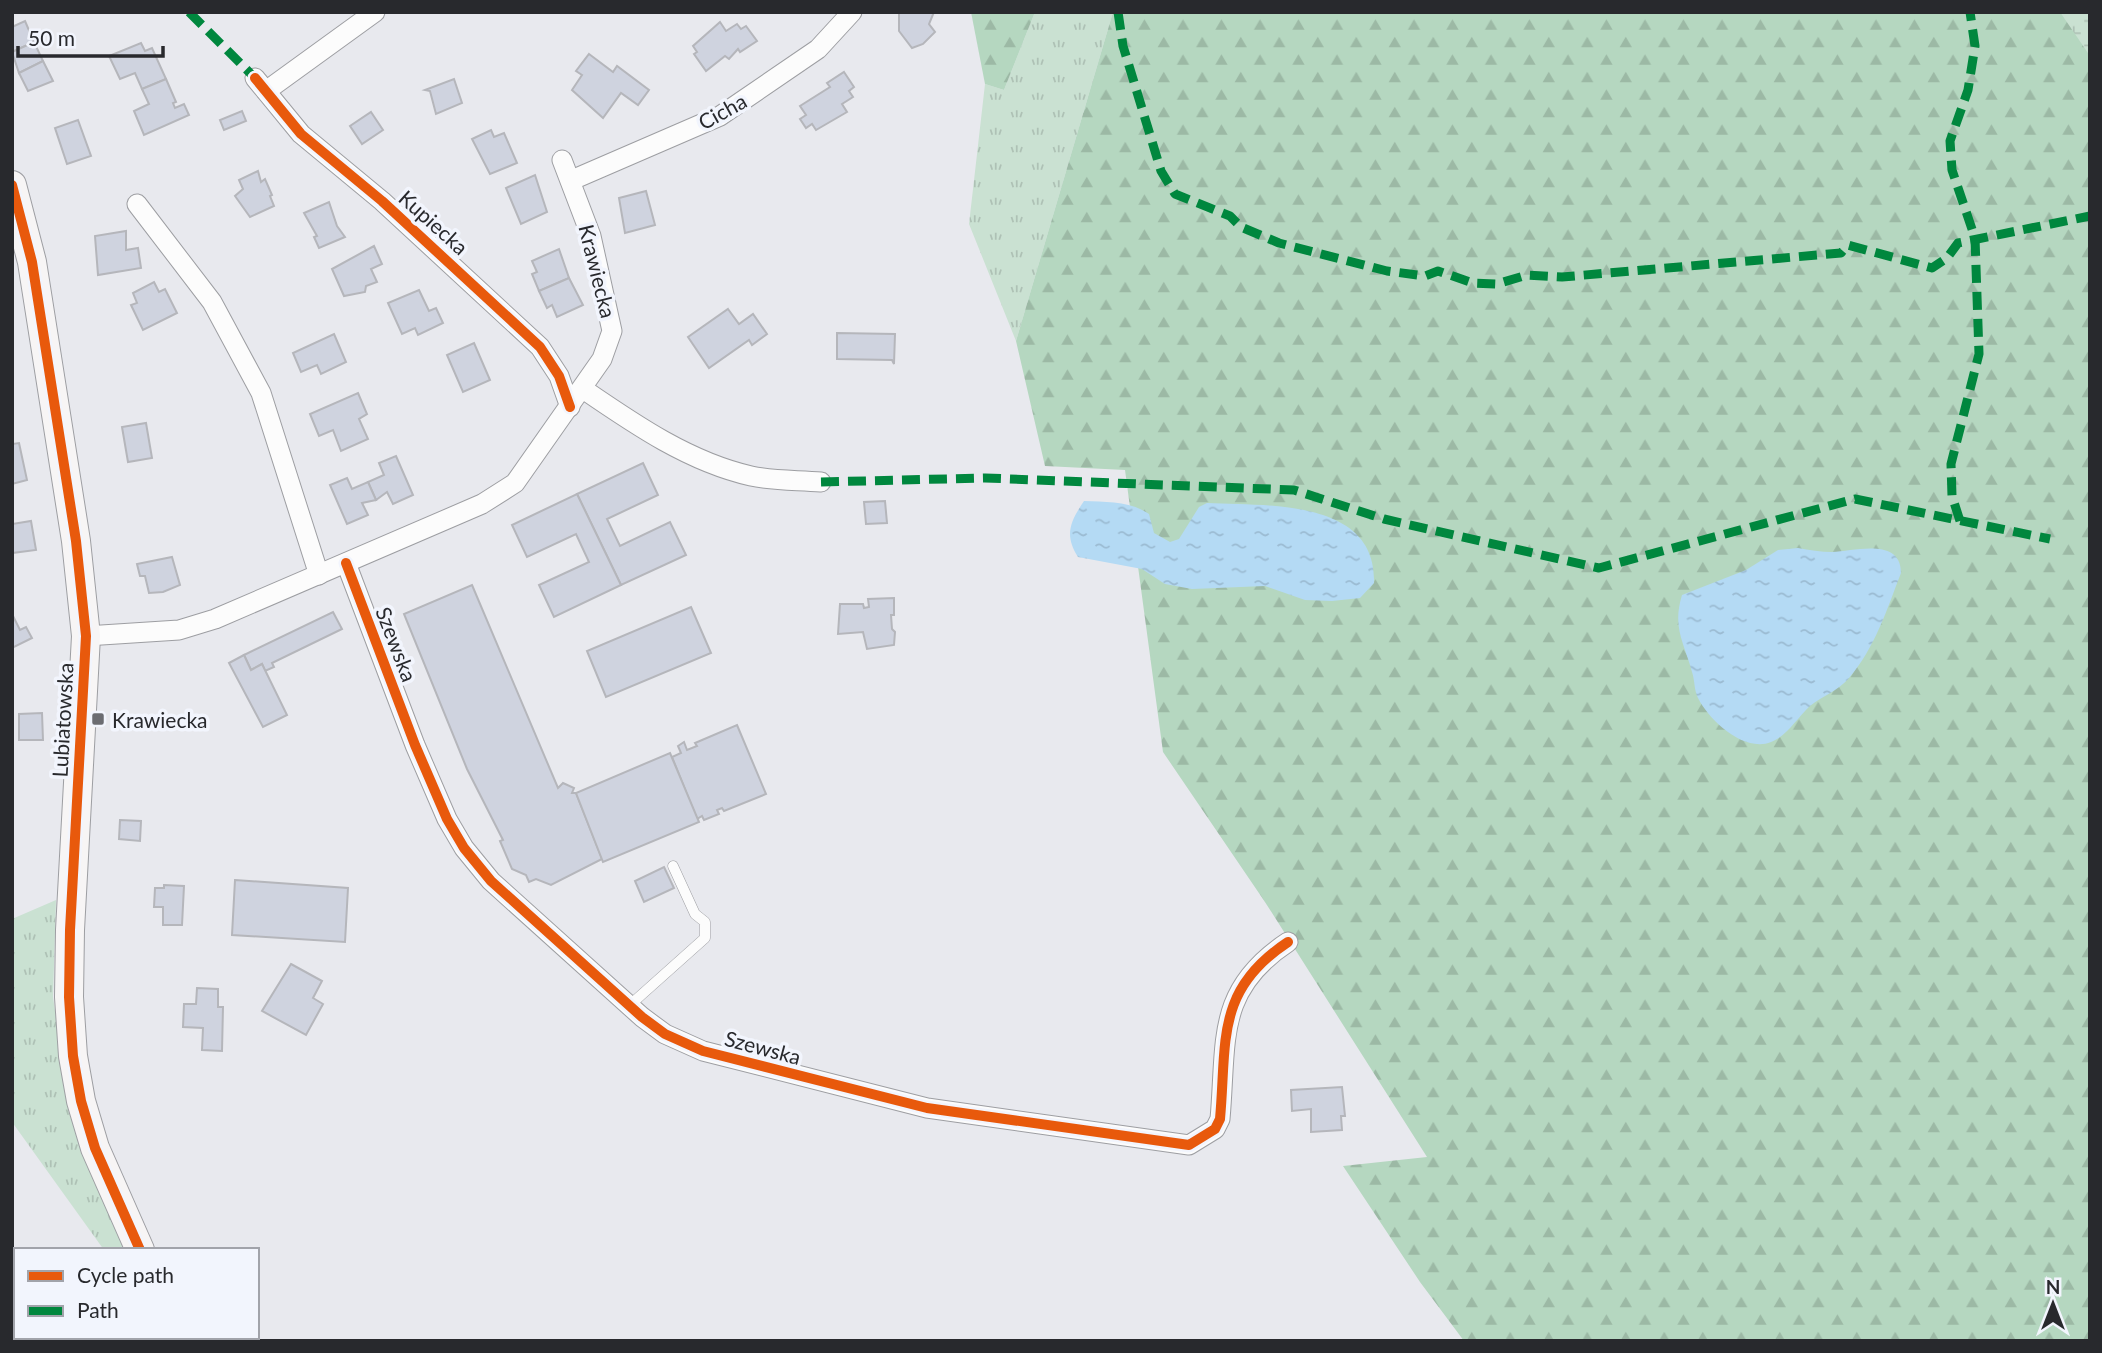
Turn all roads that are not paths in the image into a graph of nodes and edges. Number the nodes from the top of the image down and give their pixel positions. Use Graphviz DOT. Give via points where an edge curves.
graph roads {
  1 [pos="375,12"];
  2 [pos="852,12"];
  3 [pos="562,160"];
  4 [pos="572,180"];
  5 [pos="12,185"];
  6 [pos="136,204"];
  7 [pos="583,389"];
  8 [pos="570,407"];
  9 [pos="821,482"];
  10 [pos="346,563"];
  11 [pos="319,575"];
  12 [pos="86,636"];
  13 [pos="673,866"];
  14 [pos="1289,942"];
  15 [pos="630,1005"];
  16 [pos="139,1248"];
  1 -- 8 [label="street, Kupiecka" via="260,85 301,134 411,226 540,347 559,376"];
  2 -- 4 [label="street, Cicha" via="818,49 720,116"];
  3 -- 4 [label="street, Krawiecka"];
  4 -- 7 [label="street, Krawiecka" via="591,236 612,331 603,359"];
  5 -- 12 [label="street, Lubiatowska" via="32,262 76,541"];
  6 -- 11 [label="street" via="212,302 261,393"];
  7 -- 8 [label="street, Krawiecka"];
  7 -- 9 [label="street" via="642,429 717,467 753,477"];
  8 -- 10 [label="street, Krawiecka" via="515,483 501,494"];
  10 -- 11 [label="street, Krawiecka"];
  10 -- 15 [label="street, Szewska" via="415,745 464,848 491,881"];
  11 -- 12 [label="street, Krawiecka" via="179,630"];
  12 -- 16 [label="street, Lubiatowska" via="70,930 71,1034 80,1101"];
  13 -- 15 [label="lane" via="695,915 705,922 705,938"];
  14 -- 15 [label="street, Szewska" via="1251,970 1236,996 1227,1024 1220,1119 1215,1129 1189,1145 960,1114 891,1100 703,1051 665,1034"];
}
